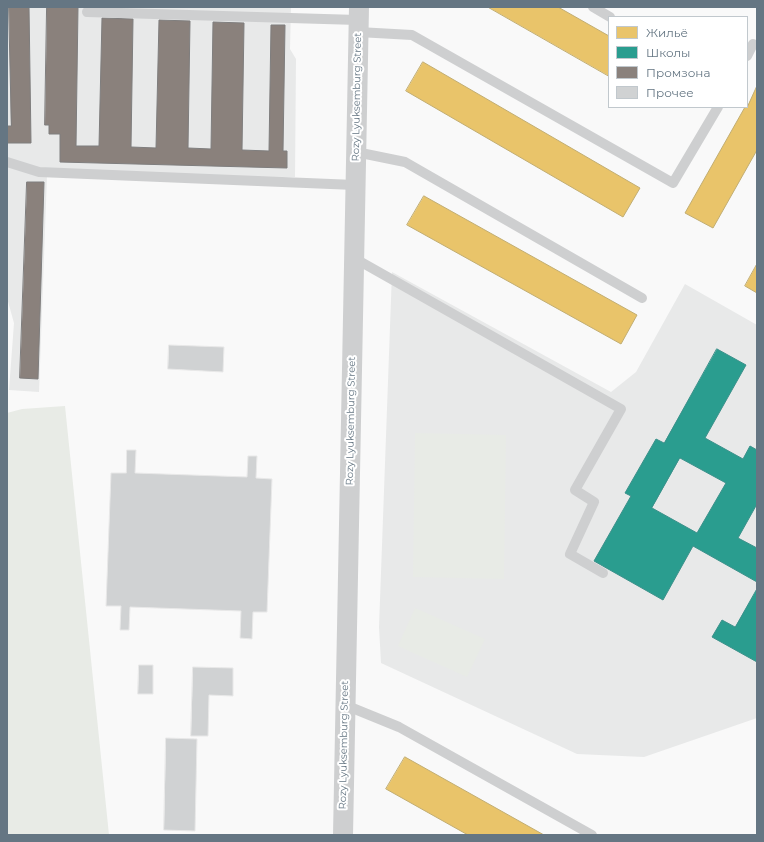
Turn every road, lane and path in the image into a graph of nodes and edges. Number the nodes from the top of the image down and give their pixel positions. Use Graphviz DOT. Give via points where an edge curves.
graph roads {
  1 [pos="593,7"];
  2 [pos="87,12"];
  3 [pos="608,16"];
  4 [pos="358,20"];
  5 [pos="753,44"];
  6 [pos="748,54"];
  7 [pos="717,108"];
  8 [pos="356,152"];
  9 [pos="7,162"];
  10 [pos="355,185"];
  11 [pos="354,258"];
  12 [pos="642,298"];
  13 [pos="603,573"];
  14 [pos="345,705"];
  15 [pos="343,835"];
  16 [pos="592,835"];
  1 -- 3 [label="lane"];
  2 -- 4 [label="lane"];
  4 -- 7 [label="lane" via="412,35 673,183"];
  4 -- 8 [label="street, Rozy Lyuksemburg Street"];
  5 -- 6 [label="lane"];
  8 -- 10 [label="street, Rozy Lyuksemburg Street"];
  8 -- 12 [label="lane" via="405,162"];
  9 -- 10 [label="lane" via="39,172"];
  10 -- 11 [label="street, Rozy Lyuksemburg Street"];
  11 -- 13 [label="lane" via="621,409 575,490 594,502 570,554"];
  11 -- 14 [label="street, Rozy Lyuksemburg Street"];
  14 -- 15 [label="street, Rozy Lyuksemburg Street"];
  14 -- 16 [label="lane" via="399,727"];
}
